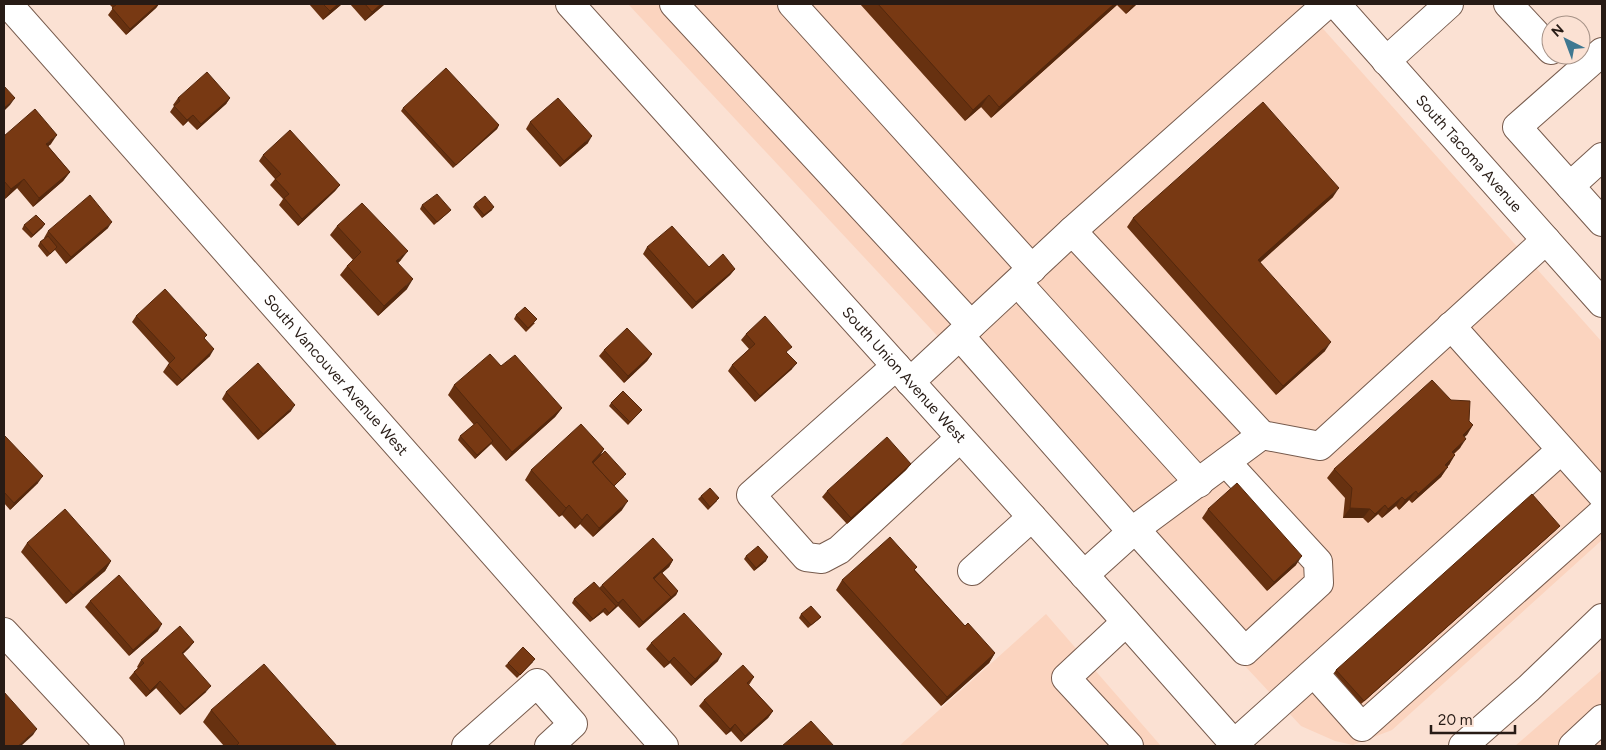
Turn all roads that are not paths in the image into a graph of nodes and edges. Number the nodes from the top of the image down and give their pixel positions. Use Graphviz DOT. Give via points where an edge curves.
graph roads {
  1 [pos="8,4"];
  2 [pos="570,4"];
  3 [pos="674,4"];
  4 [pos="792,4"];
  5 [pos="1449,4"];
  6 [pos="1508,4"];
  7 [pos="1341,7"];
  8 [pos="1541,39"];
  9 [pos="1602,52"];
  10 [pos="1386,61"];
  11 [pos="1565,65"];
  12 [pos="1575,76"];
  13 [pos="1602,157"];
  14 [pos="1570,186"];
  15 [pos="1602,222"];
  16 [pos="1072,231"];
  17 [pos="1546,240"];
  18 [pos="1025,276"];
  19 [pos="1599,294"];
  20 [pos="1451,326"];
  21 [pos="966,331"];
  22 [pos="903,374"];
  23 [pos="1262,435"];
  24 [pos="960,438"];
  25 [pos="1562,450"];
  26 [pos="1226,462"];
  27 [pos="1199,482"];
  28 [pos="1602,495"];
  29 [pos="1602,513"];
  30 [pos="1032,517"];
  31 [pos="1134,531"];
  32 [pos="972,571"];
  33 [pos="1084,575"];
  34 [pos="1126,622"];
  35 [pos="4,632"];
  36 [pos="1597,632"];
  37 [pos="1314,673"];
  38 [pos="1602,719"];
  39 [pos="1235,745"];
  40 [pos="110,746"];
  41 [pos="466,746"];
  42 [pos="549,746"];
  43 [pos="664,746"];
  44 [pos="1129,746"];
  45 [pos="1463,746"];
  46 [pos="1573,746"];
  1 -- 43 [label="street, South Vancouver Avenue West"];
  2 -- 22 [label="street, South Union Avenue West"];
  3 -- 21 [label="street"];
  4 -- 18 [label="street"];
  5 -- 10 [label="street"];
  6 -- 8 [label="street"];
  7 -- 10 [label="street, South Tacoma Avenue"];
  7 -- 16 [label="street"];
  9 -- 12 [label="street"];
  10 -- 17 [label="street, South Tacoma Avenue"];
  11 -- 12 [label="street"];
  12 -- 14 [label="street" via="1517,127"];
  13 -- 14 [label="street"];
  14 -- 15 [label="street"];
  16 -- 18 [label="street"];
  16 -- 23 [label="street"];
  17 -- 19 [label="street, South Tacoma Avenue"];
  17 -- 20 [label="street"];
  18 -- 21 [label="street"];
  18 -- 27 [label="street"];
  20 -- 23 [label="street" via="1320,446"];
  20 -- 25 [label="street"];
  21 -- 22 [label="street"];
  21 -- 31 [label="street"];
  22 -- 24 [label="street, South Union Avenue West"];
  22 -- 24 [label="street" via="751,495 806,557 822,559 839,550"];
  23 -- 26 [label="street"];
  24 -- 30 [label="street, South Union Avenue West"];
  25 -- 28 [label="street"];
  25 -- 37 [label="street"];
  26 -- 27 [label="street"];
  26 -- 31 [label="street" via="1318,562 1319,582 1244,651"];
  27 -- 31 [label="street"];
  29 -- 37 [label="street" via="1362,726"];
  30 -- 32 [label="street"];
  30 -- 33 [label="street, South Union Avenue West"];
  31 -- 33 [label="street"];
  33 -- 34 [label="street, South Union Avenue West"];
  34 -- 39 [label="street, South Union Avenue West"];
  34 -- 44 [label="street" via="1066,678"];
  35 -- 40 [label="street"];
  36 -- 45 [label="street"];
  37 -- 39 [label="street"];
  38 -- 46 [label="street"];
  41 -- 42 [label="street" via="536,683 574,724"];
}
